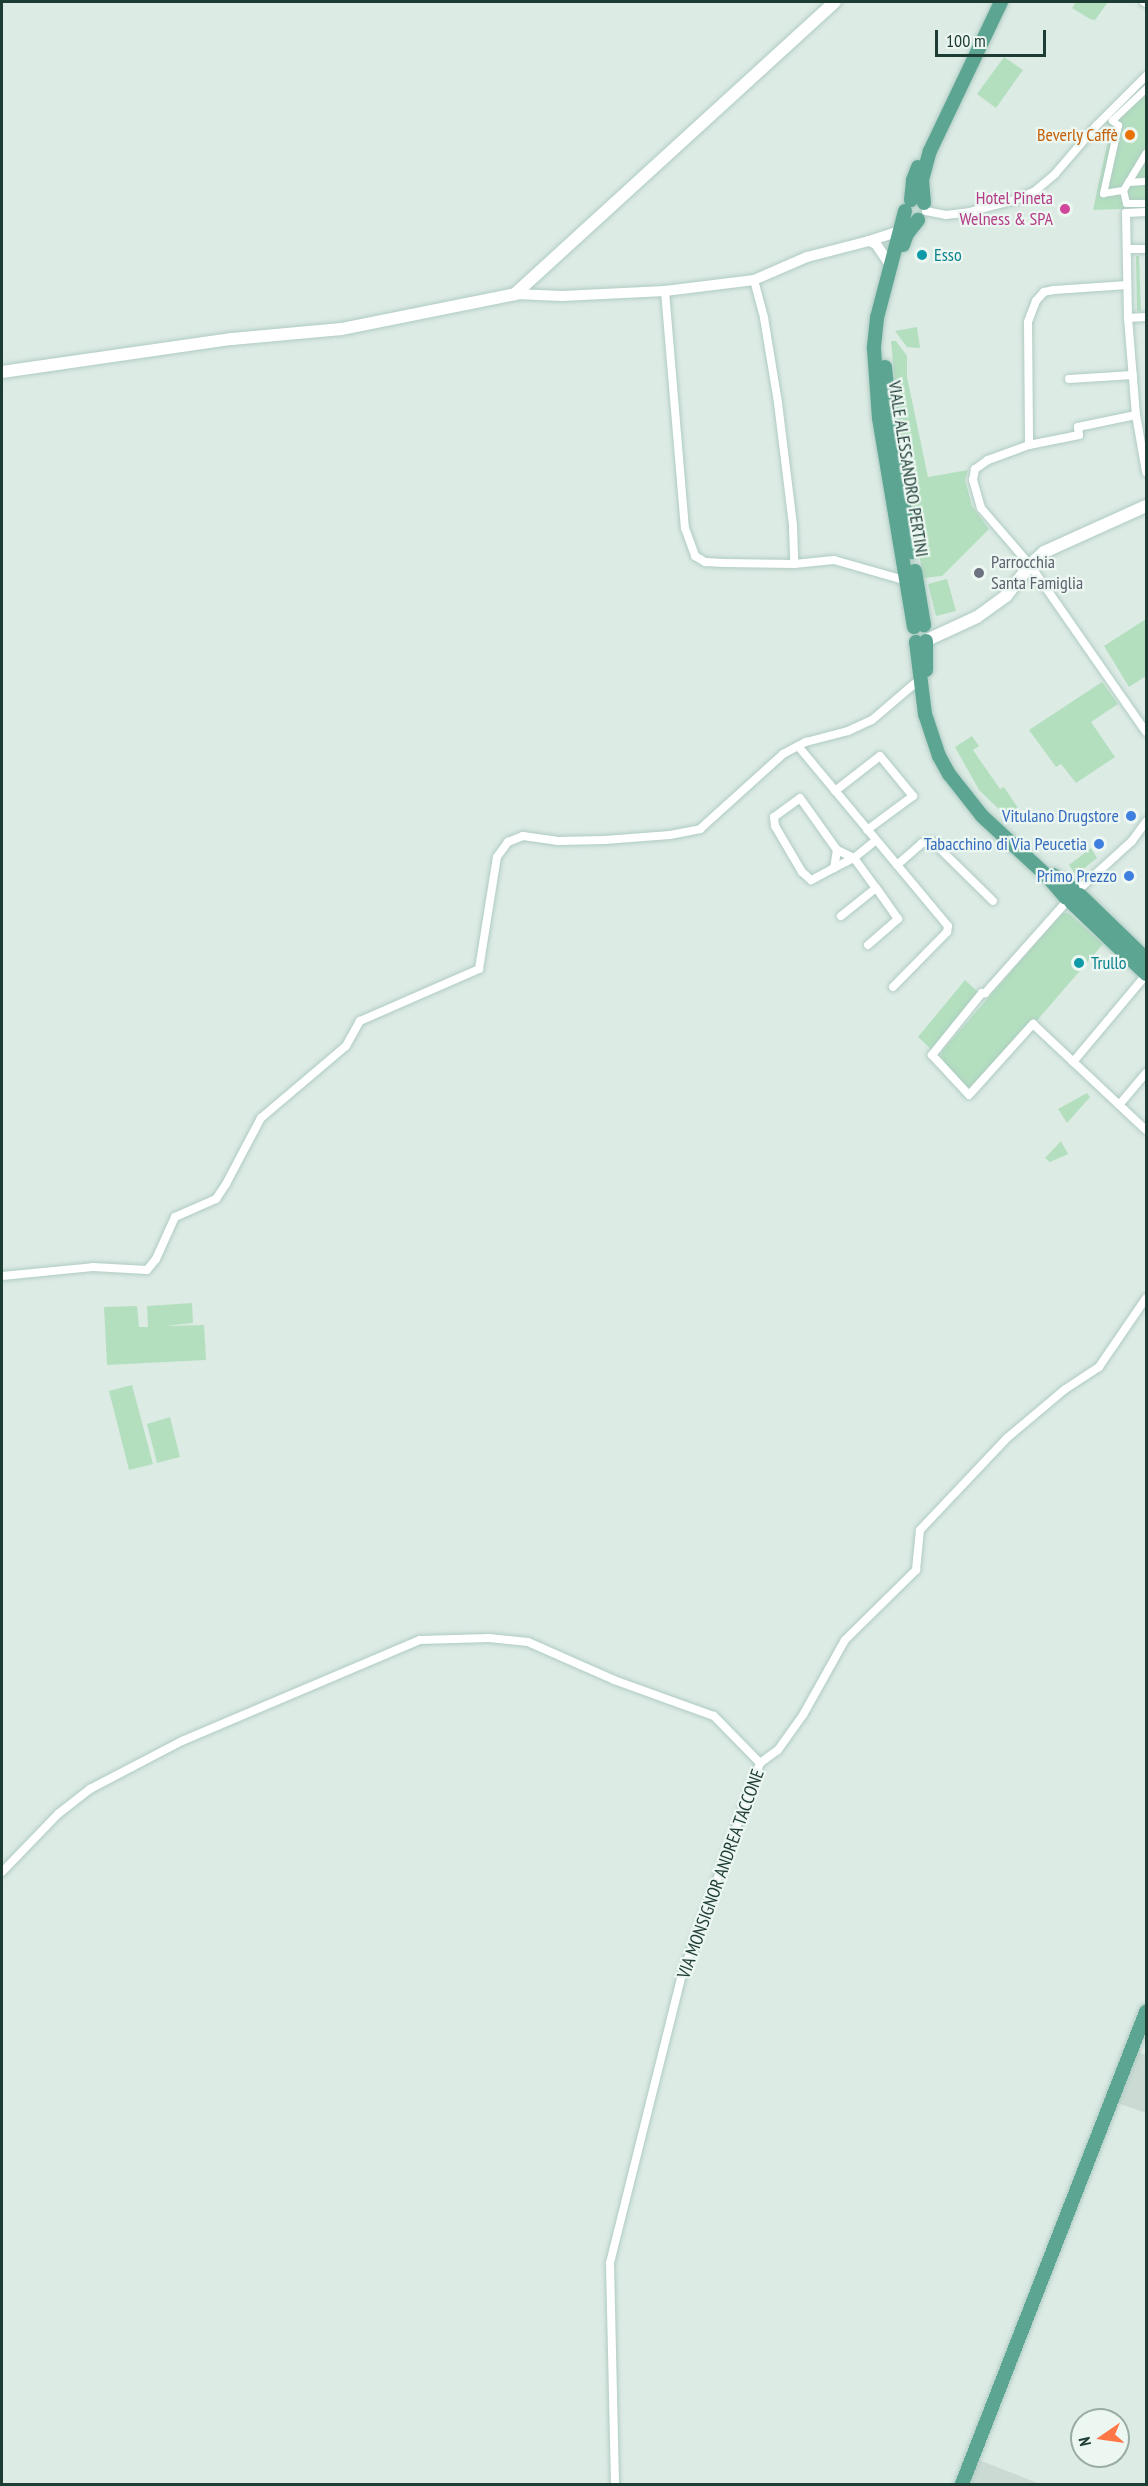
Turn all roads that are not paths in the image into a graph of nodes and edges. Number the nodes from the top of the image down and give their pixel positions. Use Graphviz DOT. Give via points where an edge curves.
graph roads {
  1 [pos="835,2"];
  2 [pos="993,2"];
  3 [pos="1001,2"];
  4 [pos="1146,76"];
  5 [pos="1146,88"];
  6 [pos="1146,152"];
  7 [pos="1143,180"];
  8 [pos="1128,182"];
  9 [pos="1123,190"];
  10 [pos="1146,202"];
  11 [pos="917,209"];
  12 [pos="1146,212"];
  13 [pos="900,231"];
  14 [pos="869,241"];
  15 [pos="1127,249"];
  16 [pos="1146,249"];
  17 [pos="890,265"];
  18 [pos="754,280"];
  19 [pos="1127,285"];
  20 [pos="665,291"];
  21 [pos="515,294"];
  22 [pos="1146,317"];
  23 [pos="1128,318"];
  24 [pos="2,372"];
  25 [pos="1132,375"];
  26 [pos="1069,379"];
  27 [pos="1136,415"];
  28 [pos="1029,445"];
  29 [pos="1146,472"];
  30 [pos="1146,506"];
  31 [pos="794,564"];
  32 [pos="1030,565"];
  33 [pos="907,581"];
  34 [pos="922,634"];
  35 [pos="920,679"];
  36 [pos="1146,732"];
  37 [pos="798,746"];
  38 [pos="834,791"];
  39 [pos="1146,822"];
  40 [pos="867,830"];
  41 [pos="876,840"];
  42 [pos="837,850"];
  43 [pos="855,858"];
  44 [pos="897,865"];
  45 [pos="831,869"];
  46 [pos="876,888"];
  47 [pos="1073,896"];
  48 [pos="993,901"];
  49 [pos="842,916"];
  50 [pos="868,945"];
  51 [pos="1146,958"];
  52 [pos="1146,974"];
  53 [pos="893,987"];
  54 [pos="1073,1062"];
  55 [pos="1146,1073"];
  56 [pos="1119,1105"];
  57 [pos="1146,1130"];
  58 [pos="2,1276"];
  59 [pos="1146,1298"];
  60 [pos="760,1763"];
  61 [pos="2,1872"];
  62 [pos="1146,2012"];
  63 [pos="615,2484"];
  64 [pos="962,2484"];
  1 -- 21 [label="main road"];
  2 -- 11 [label="main road, VIALE ALESSANDRO PERTINI" via="913,180"];
  3 -- 11 [label="main road, VIALE ALESSANDRO PERTINI" via="930,151"];
  4 -- 11 [label="street" via="1035,191 969,212 946,215"];
  5 -- 9 [label="street" via="1112,120 1118,125 1102,193"];
  6 -- 8 [label="street"];
  7 -- 8 [label="street"];
  8 -- 9 [label="street"];
  9 -- 10 [label="street" via="1126,204"];
  11 -- 13 [label="main road, VIALE ALESSANDRO PERTINI"];
  11 -- 34 [label="main road, VIALE ALESSANDRO PERTINI" via="897,262 882,342"];
  12 -- 15 [label="street" via="1126,213"];
  13 -- 14 [label="street"];
  13 -- 17 [label="main road, VIALE ALESSANDRO PERTINI"];
  14 -- 17 [label="street" via="876,244"];
  14 -- 18 [label="street" via="807,257"];
  15 -- 16 [label="street"];
  15 -- 19 [label="street"];
  17 -- 33 [label="main road, VIALE ALESSANDRO PERTINI" via="874,349 879,418"];
  18 -- 20 [label="street"];
  18 -- 31 [label="street" via="778,403"];
  19 -- 23 [label="street"];
  19 -- 28 [label="street" via="1054,290 1044,292 1036,301 1028,322"];
  20 -- 21 [label="street"];
  20 -- 31 [label="street" via="685,528 695,556 705,562"];
  21 -- 24 [label="main road" via="342,329 232,339"];
  22 -- 23 [label="street"];
  23 -- 25 [label="street"];
  25 -- 26 [label="street"];
  25 -- 27 [label="street"];
  27 -- 28 [label="street" via="1078,426 1078,435"];
  27 -- 29 [label="street"];
  28 -- 32 [label="street" via="988,460 975,469 973,480 981,508"];
  30 -- 32 [label="main road" via="1044,552"];
  31 -- 33 [label="street" via="834,560"];
  32 -- 34 [label="main road" via="1006,596 976,617"];
  32 -- 36 [label="street"];
  33 -- 34 [label="main road, VIALE ALESSANDRO PERTINI"];
  34 -- 35 [label="main road, VIALE ALESSANDRO PERTINI"];
  34 -- 47 [label="main road, VIALE ALESSANDRO PERTINI" via="930,707 950,763 1001,827"];
  35 -- 37 [label="street" via="872,720"];
  35 -- 47 [label="main road, VIALE ALESSANDRO PERTINI" via="925,714 939,756 962,794"];
  37 -- 38 [label="street"];
  37 -- 58 [label="street" via="783,754 700,829 605,840 557,841 523,836 508,842 497,856 479,969 360,1021 346,1046 261,1118 216,1199 175,1217 147,1270 93,1267"];
  38 -- 40 [label="street"];
  38 -- 40 [label="street" via="880,756 913,796"];
  39 -- 47 [label="street" via="1132,842"];
  40 -- 41 [label="street"];
  41 -- 43 [label="street"];
  41 -- 44 [label="street"];
  42 -- 43 [label="street"];
  42 -- 45 [label="street"];
  42 -- 45 [label="street" via="800,798 774,817 775,826 802,872 811,880"];
  43 -- 45 [label="street"];
  43 -- 46 [label="street"];
  44 -- 48 [label="street" via="922,843 933,842"];
  44 -- 53 [label="street" via="948,926 947,932"];
  46 -- 49 [label="street"];
  46 -- 50 [label="street" via="898,919"];
  47 -- 51 [label="main road"];
  47 -- 52 [label="main road"];
  47 -- 54 [label="street" via="982,993 932,1055 969,1095 1033,1024"];
  52 -- 54 [label="street"];
  54 -- 56 [label="street"];
  55 -- 56 [label="street"];
  56 -- 57 [label="street"];
  59 -- 60 [label="street, VIA MONSIGNOR ANDREA TACCONE" via="1099,1367 1064,1390 1007,1438 920,1530 916,1570 844,1640 803,1715 778,1749"];
  60 -- 61 [label="street" via="714,1716 614,1680 528,1642 489,1638 420,1640 182,1741 90,1789 58,1814"];
  60 -- 63 [label="street, VIA MONSIGNOR ANDREA TACCONE" via="682,1975 610,2263"];
  62 -- 64 [label="main road"];
}
